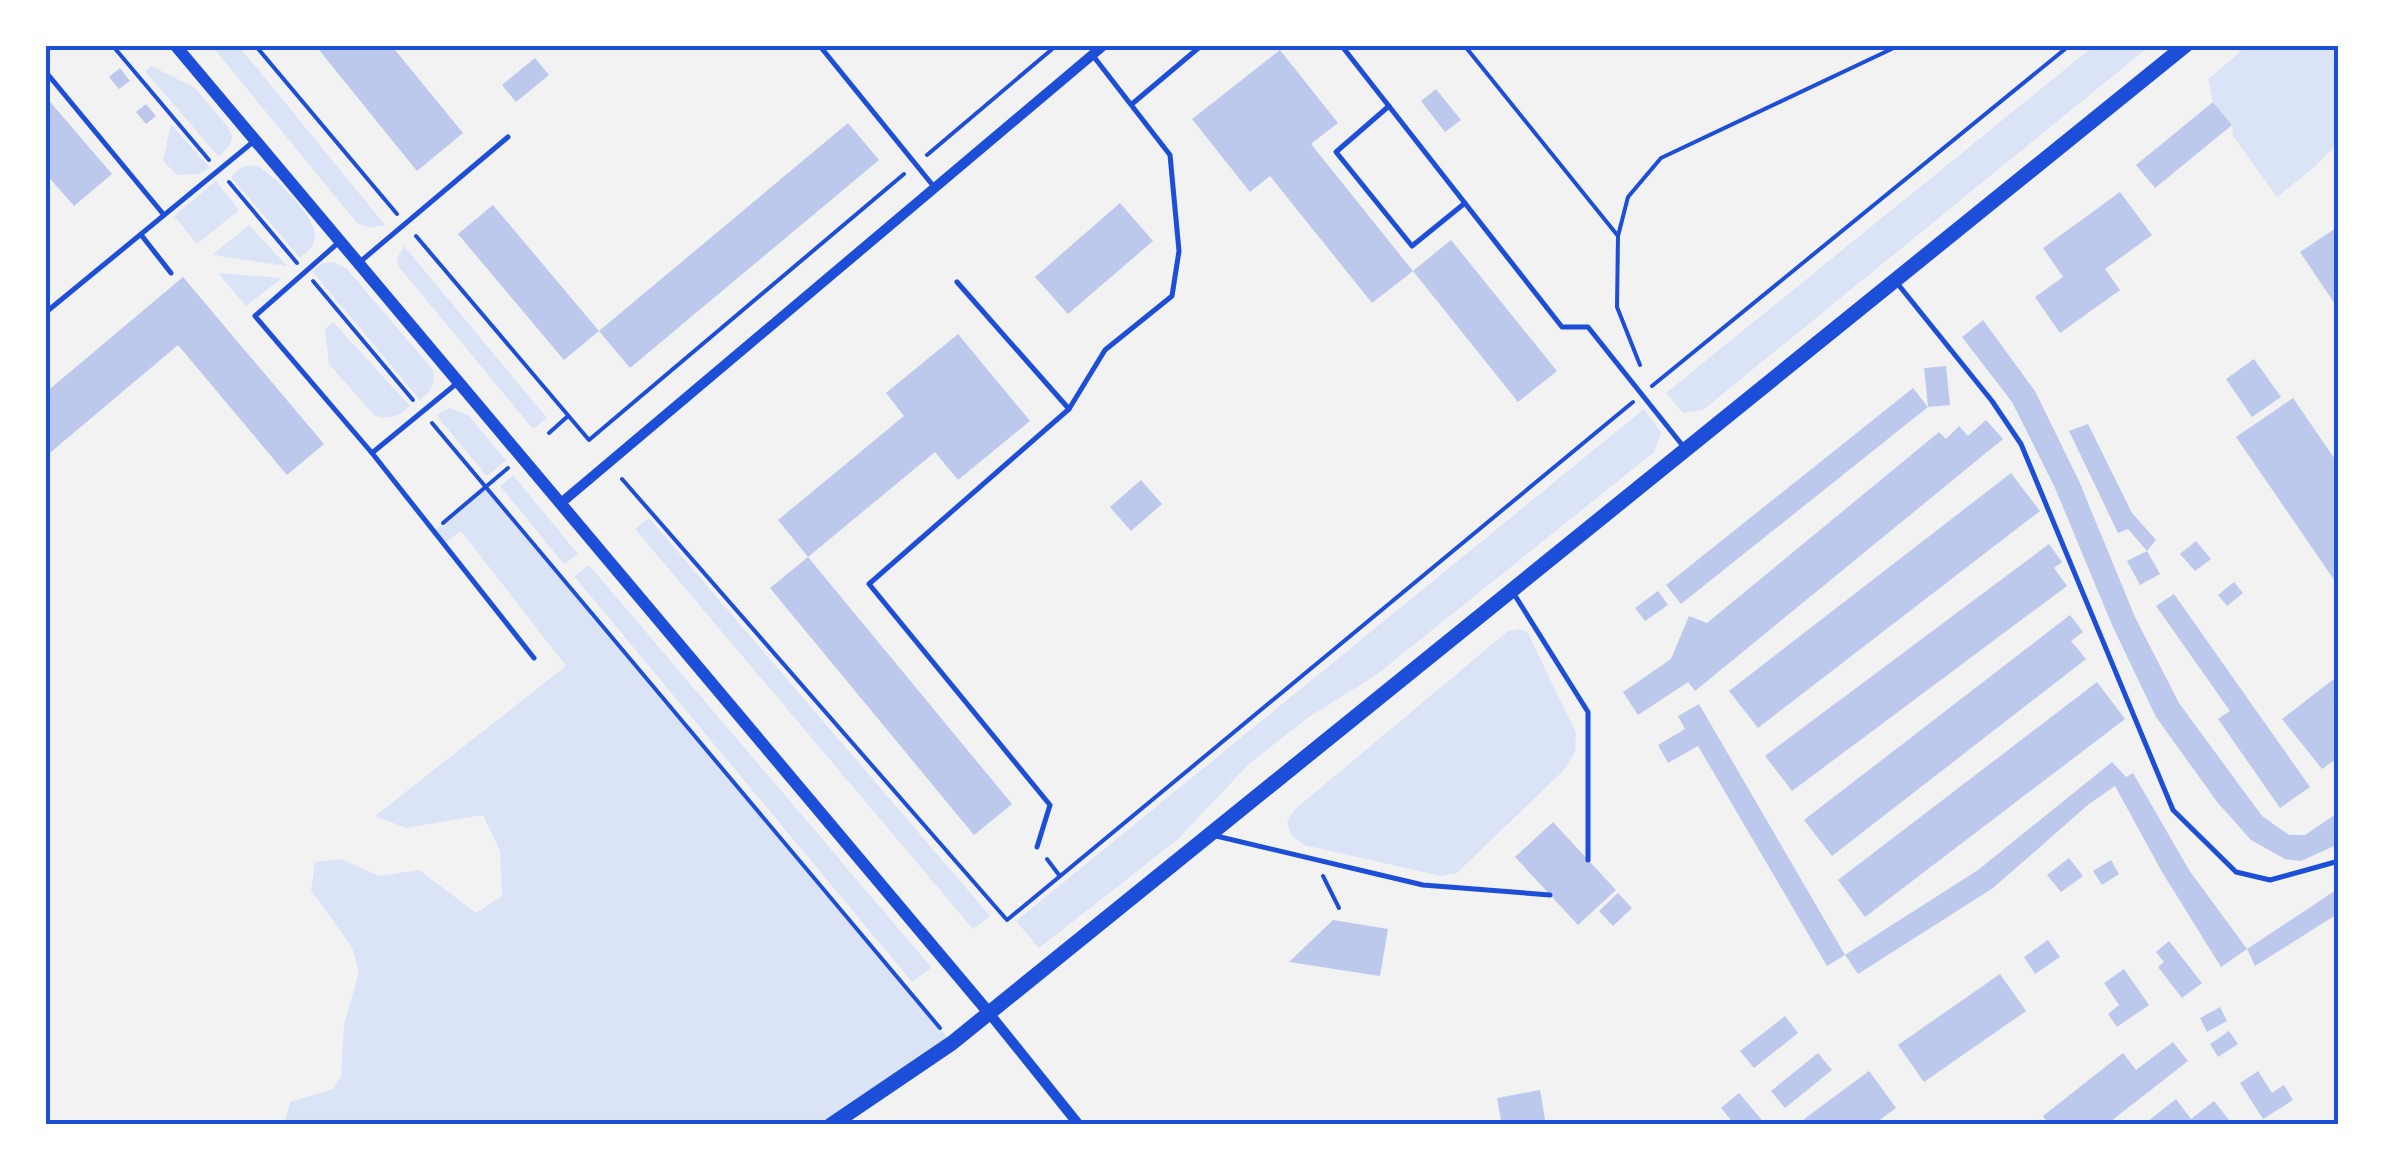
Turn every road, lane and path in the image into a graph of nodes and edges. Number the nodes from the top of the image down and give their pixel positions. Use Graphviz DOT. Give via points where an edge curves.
graph roads {
  1 [pos="175,45"];
  2 [pos="255,45"];
  3 [pos="819,45"];
  4 [pos="1057,45"];
  5 [pos="1104,45"];
  6 [pos="1202,45"];
  7 [pos="1341,45"];
  8 [pos="1464,45"];
  9 [pos="1900,45"];
  10 [pos="2070,45"];
  11 [pos="2186,45"];
  12 [pos="1092,55"];
  13 [pos="45,71"];
  14 [pos="1131,105"];
  15 [pos="1389,106"];
  16 [pos="508,136"];
  17 [pos="255,140"];
  18 [pos="916,164"];
  19 [pos="935,188"];
  20 [pos="1464,203"];
  21 [pos="165,216"];
  22 [pos="405,224"];
  23 [pos="142,236"];
  24 [pos="1618,236"];
  25 [pos="340,241"];
  26 [pos="358,263"];
  27 [pos="171,273"];
  28 [pos="1895,280"];
  29 [pos="957,282"];
  30 [pos="45,314"];
  31 [pos="1641,369"];
  32 [pos="1645,379"];
  33 [pos="459,382"];
  34 [pos="1642,394"];
  35 [pos="1068,409"];
  36 [pos="568,416"];
  37 [pos="549,433"];
  38 [pos="1686,450"];
  39 [pos="372,453"];
  40 [pos="508,468"];
  41 [pos="622,479"];
  42 [pos="486,487"];
  43 [pos="561,503"];
  44 [pos="434,531"];
  45 [pos="1512,590"];
  46 [pos="534,658"];
  47 [pos="1210,834"];
  48 [pos="1037,846"];
  49 [pos="1315,860"];
  50 [pos="1588,860"];
  51 [pos="2339,861"];
  52 [pos="1059,876"];
  53 [pos="1550,894"];
  54 [pos="1338,908"];
  55 [pos="989,1013"];
  56 [pos="941,1030"];
  57 [pos="831,1125"];
  58 [pos="1079,1125"];
  1 -- 17 [label="street"];
  2 -- 22 [label="path"];
  3 -- 18 [label="lane"];
  4 -- 18 [label="path"];
  5 -- 12 [label="street"];
  6 -- 14 [label="lane"];
  7 -- 15 [label="lane"];
  8 -- 24 [label="path"];
  9 -- 24 [label="path" via="1662,158 1628,197"];
  10 -- 32 [label="path" via="1649,388"];
  11 -- 28 [label="main road"];
  12 -- 14 [label="lane"];
  12 -- 19 [label="street"];
  13 -- 21 [label="lane"];
  14 -- 35 [label="lane" via="1170,155 1177,276 1172,296 1105,350"];
  15 -- 20 [label="lane"];
  15 -- 20 [label="lane" via="1336,152 1412,246"];
  16 -- 22 [label="lane"];
  17 -- 21 [label="lane"];
  17 -- 25 [label="street"];
  18 -- 19 [label="lane"];
  18 -- 36 [label="path" via="590,440"];
  19 -- 43 [label="street"];
  20 -- 34 [label="lane" via="1562,327 1588,326"];
  21 -- 23 [label="lane"];
  22 -- 26 [label="lane"];
  22 -- 36 [label="path"];
  23 -- 27 [label="lane"];
  23 -- 30 [label="lane"];
  24 -- 31 [label="path" via="1618,307"];
  25 -- 26 [label="street"];
  25 -- 39 [label="lane" via="255,316"];
  26 -- 33 [label="street"];
  28 -- 38 [label="main road"];
  28 -- 51 [label="lane" via="2021,444 2173,810 2236,872 2270,880"];
  29 -- 35 [label="lane"];
  33 -- 39 [label="lane"];
  33 -- 43 [label="street"];
  34 -- 38 [label="lane"];
  34 -- 52 [label="path"];
  35 -- 48 [label="lane" via="869,584 1050,804"];
  36 -- 37 [label="path"];
  38 -- 45 [label="main road"];
  39 -- 44 [label="lane"];
  40 -- 42 [label="path"];
  41 -- 52 [label="path" via="1007,920"];
  42 -- 44 [label="path"];
  42 -- 56 [label="path"];
  43 -- 55 [label="street"];
  44 -- 46 [label="lane"];
  45 -- 47 [label="main road"];
  45 -- 50 [label="lane" via="1588,712"];
  47 -- 49 [label="lane"];
  47 -- 55 [label="main road"];
  48 -- 52 [label="path"];
  49 -- 53 [label="lane" via="1423,885"];
  49 -- 54 [label="path"];
  55 -- 57 [label="main road"];
  55 -- 58 [label="street"];
}
